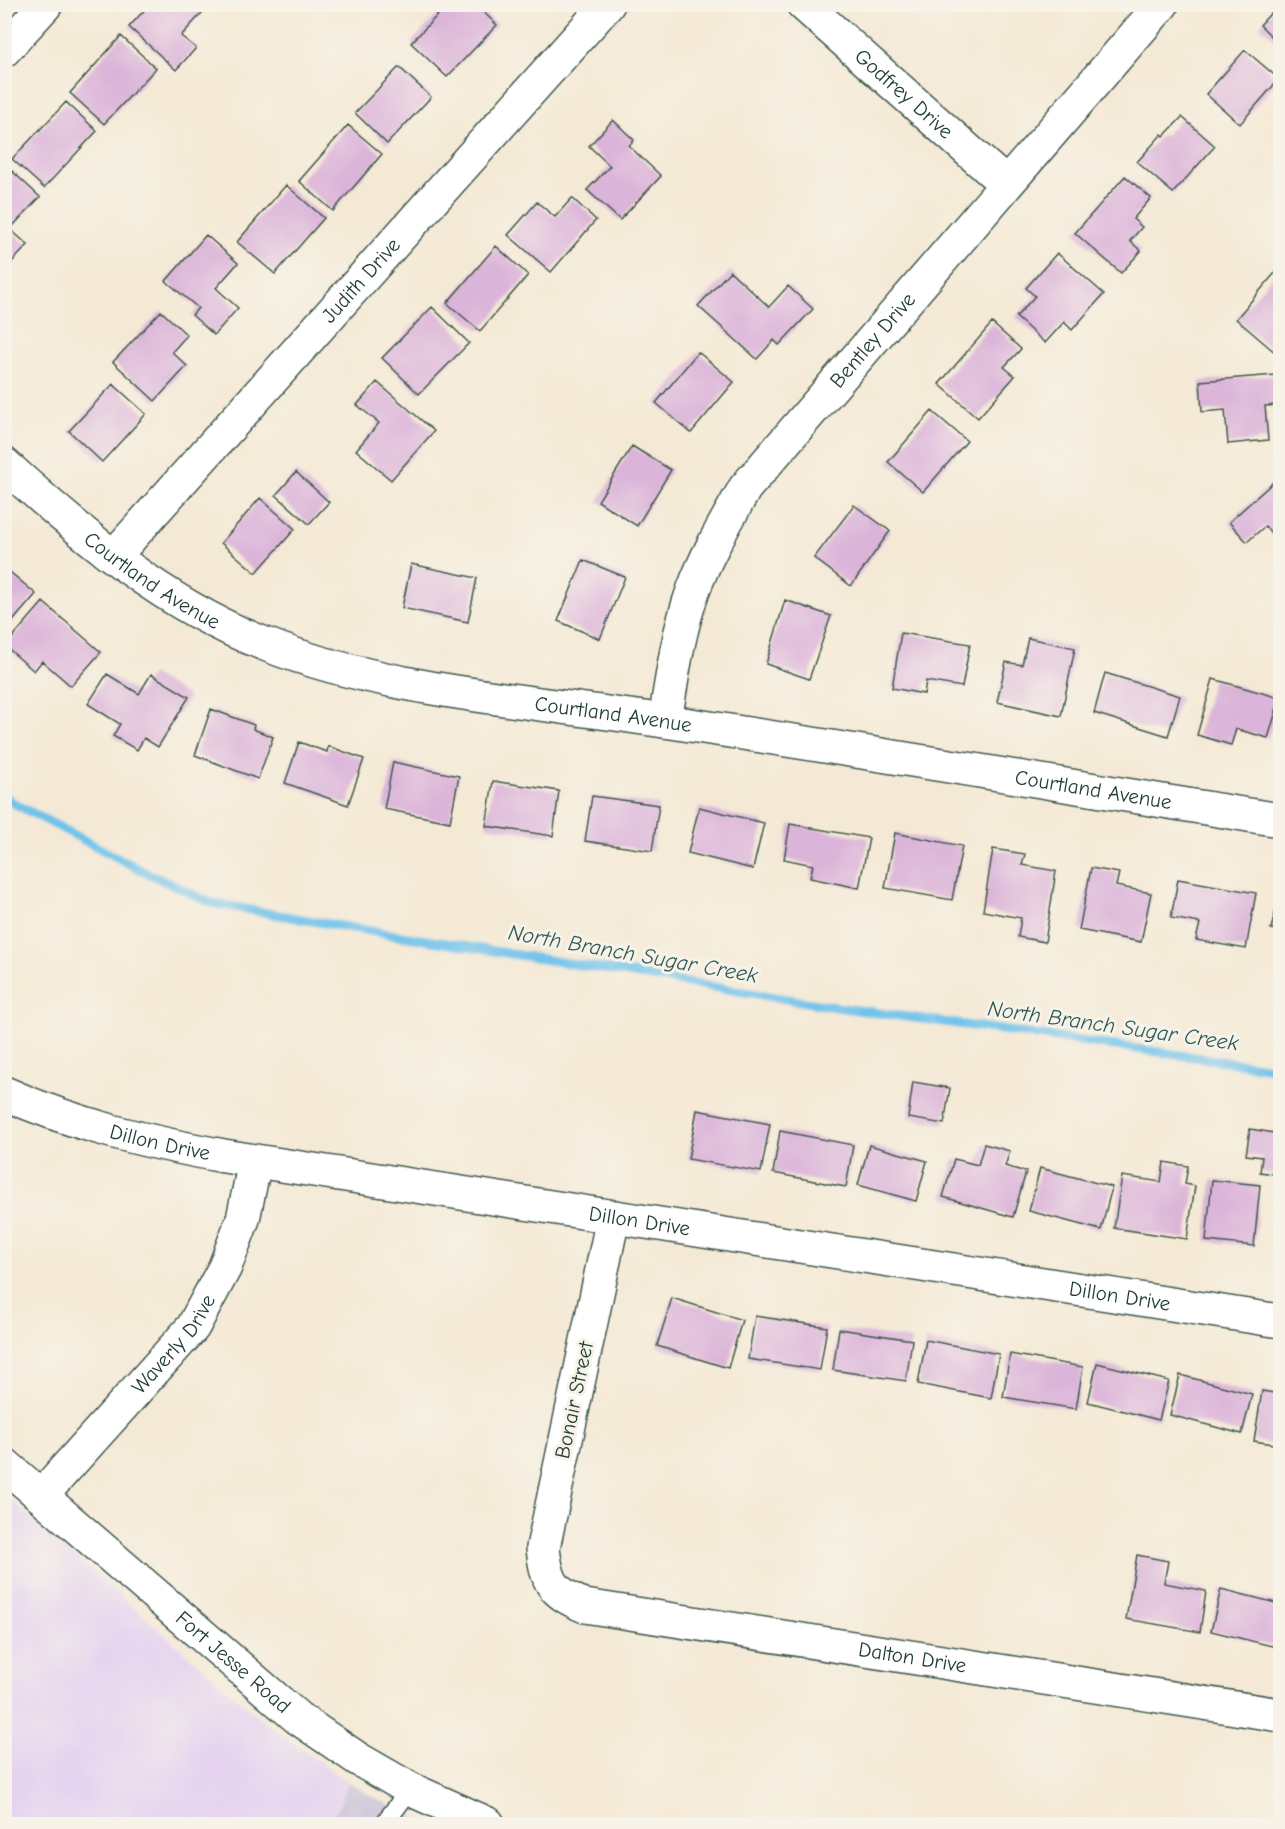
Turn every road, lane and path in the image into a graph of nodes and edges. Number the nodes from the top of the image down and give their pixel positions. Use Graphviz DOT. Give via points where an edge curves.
graph roads {
  1 [pos="46,4"];
  2 [pos="608,4"];
  3 [pos="802,4"];
  4 [pos="1162,4"];
  5 [pos="4,50"];
  6 [pos="1006,184"];
  7 [pos="4,464"];
  8 [pos="114,556"];
  9 [pos="664,721"];
  10 [pos="1281,820"];
  11 [pos="4,1093"];
  12 [pos="255,1162"];
  13 [pos="613,1218"];
  14 [pos="1281,1321"];
  15 [pos="4,1464"];
  16 [pos="41,1496"];
  17 [pos="550,1582"];
  18 [pos="1281,1715"];
  19 [pos="410,1789"];
  20 [pos="384,1824"];
  21 [pos="488,1824"];
  1 -- 5 [label="street"];
  2 -- 8 [label="street, Judith Drive"];
  3 -- 6 [label="street, Godfrey Drive"];
  4 -- 6 [label="street, Bentley Drive"];
  6 -- 9 [label="street, Bentley Drive" via="744,488 708,554 693,592"];
  7 -- 8 [label="street, Courtland Avenue"];
  8 -- 9 [label="street, Courtland Avenue" via="195,612 265,644 324,664 405,683"];
  9 -- 10 [label="street, Courtland Avenue"];
  11 -- 12 [label="street, Dillon Drive" via="113,1133"];
  12 -- 13 [label="street, Dillon Drive"];
  12 -- 16 [label="street, Waverly Drive" via="243,1219 225,1267 193,1327"];
  13 -- 14 [label="street, Dillon Drive"];
  13 -- 17 [label="street, Bonair Street" via="543,1548"];
  15 -- 16 [label="street, Fort Jesse Road"];
  16 -- 19 [label="street, Fort Jesse Road" via="298,1718"];
  17 -- 18 [label="street, Dalton Drive" via="564,1597 585,1606"];
  19 -- 20 [label="lane"];
  19 -- 21 [label="street, Fort Jesse Road"];
}
